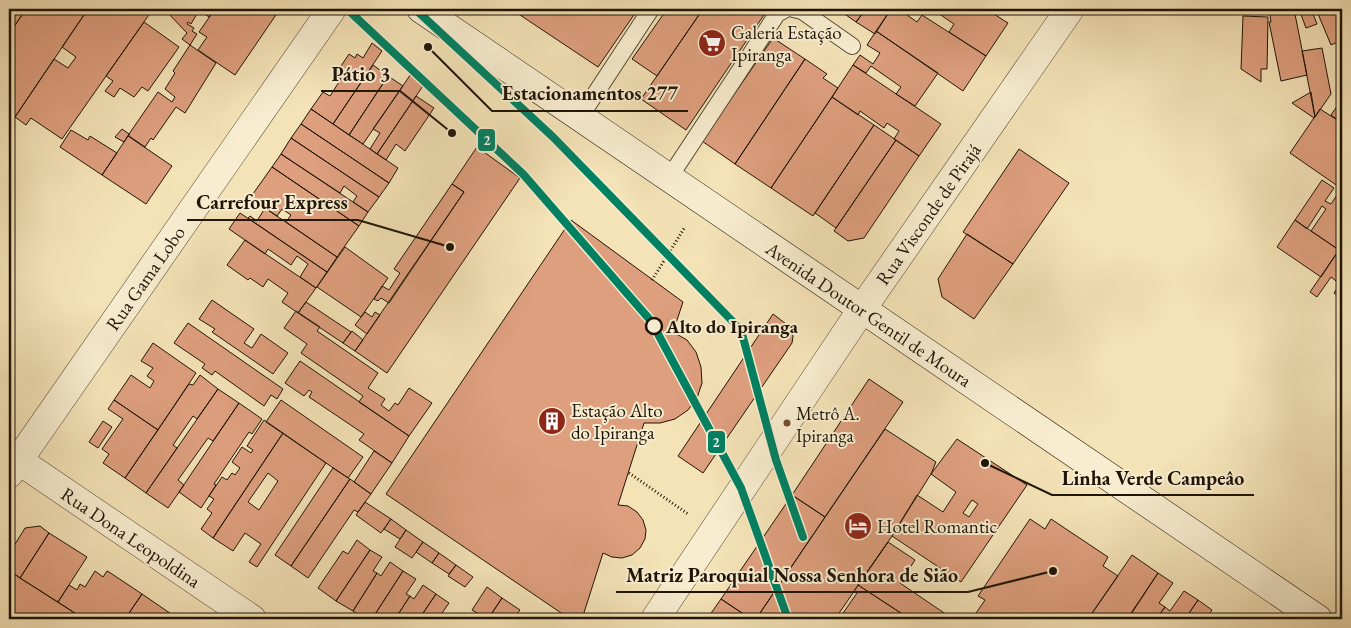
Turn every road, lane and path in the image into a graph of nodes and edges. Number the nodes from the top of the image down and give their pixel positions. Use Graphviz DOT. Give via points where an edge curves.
graph roads {
  1 [pos="332,9"];
  2 [pos="421,9"];
  3 [pos="651,9"];
  4 [pos="786,9"];
  5 [pos="793,9"];
  6 [pos="1070,9"];
  7 [pos="852,46"];
  8 [pos="580,117"];
  9 [pos="669,178"];
  10 [pos="702,200"];
  11 [pos="652,280"];
  12 [pos="862,309"];
  13 [pos="12,463"];
  14 [pos="629,474"];
  15 [pos="714,532"];
  16 [pos="252,619"];
  17 [pos="655,619"];
  18 [pos="1318,619"];
  1 -- 13 [label="street, Rua Gama Lobo"];
  2 -- 8 [label="street, Avenida Doutor Gentil de Moura"];
  3 -- 8 [label="lane"];
  4 -- 9 [label="lane" via="776,14"];
  5 -- 7 [label="lane" via="802,11"];
  6 -- 12 [label="street, Rua Visconde de Pirajá"];
  8 -- 9 [label="street, Avenida Doutor Gentil de Moura"];
  9 -- 10 [label="street, Avenida Doutor Gentil de Moura"];
  10 -- 11 [label="path"];
  10 -- 12 [label="street, Avenida Doutor Gentil de Moura"];
  12 -- 15 [label="street, Rua Visconde de Pirajá"];
  12 -- 18 [label="street, Avenida Doutor Gentil de Moura"];
  13 -- 16 [label="street, Rua Dona Leopoldina"];
  14 -- 15 [label="path"];
  15 -- 17 [label="street, Rua Visconde de Pirajá"];
}
